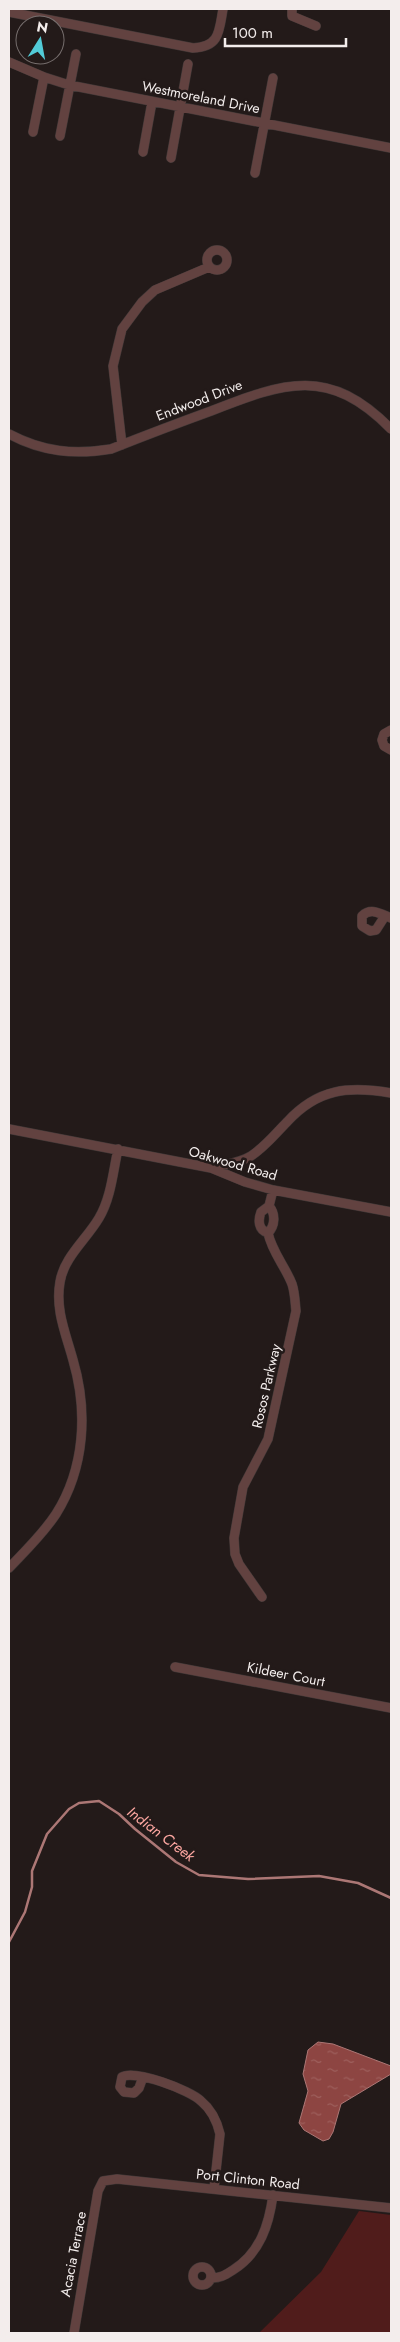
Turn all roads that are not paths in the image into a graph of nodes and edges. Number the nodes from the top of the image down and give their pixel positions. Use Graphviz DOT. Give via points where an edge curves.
graph roads {
  1 [pos="224,9"];
  2 [pos="292,9"];
  3 [pos="9,12"];
  4 [pos="316,26"];
  5 [pos="76,54"];
  6 [pos="9,62"];
  7 [pos="188,64"];
  8 [pos="44,77"];
  9 [pos="273,78"];
  10 [pos="69,85"];
  11 [pos="152,102"];
  12 [pos="181,108"];
  13 [pos="264,123"];
  14 [pos="32,132"];
  15 [pos="60,136"];
  16 [pos="391,148"];
  17 [pos="143,152"];
  18 [pos="171,158"];
  19 [pos="255,173"];
  20 [pos="209,266"];
  21 [pos="391,430"];
  22 [pos="9,434"];
  23 [pos="122,444"];
  24 [pos="391,730"];
  25 [pos="391,750"];
  26 [pos="391,1093"];
  27 [pos="9,1129"];
  28 [pos="118,1149"];
  29 [pos="211,1168"];
  30 [pos="273,1190"];
  31 [pos="269,1206"];
  32 [pos="391,1212"];
  33 [pos="268,1233"];
  34 [pos="9,1568"];
  35 [pos="262,1597"];
  36 [pos="175,1667"];
  37 [pos="391,1708"];
  38 [pos="143,2077"];
  39 [pos="103,2181"];
  40 [pos="214,2189"];
  41 [pos="273,2195"];
  42 [pos="391,2208"];
  43 [pos="212,2278"];
  44 [pos="74,2333"];
  1 -- 3 [label="street" via="216,39 206,47 193,48"];
  2 -- 4 [label="street" via="292,16"];
  5 -- 10 [label="street"];
  6 -- 8 [label="street, Westmoreland Drive"];
  7 -- 12 [label="street"];
  8 -- 10 [label="street, Westmoreland Drive"];
  8 -- 14 [label="street"];
  9 -- 13 [label="street"];
  10 -- 11 [label="street, Westmoreland Drive"];
  10 -- 15 [label="street"];
  11 -- 12 [label="street, Westmoreland Drive"];
  11 -- 17 [label="street"];
  12 -- 13 [label="street, Westmoreland Drive"];
  12 -- 18 [label="street"];
  13 -- 16 [label="street, Westmoreland Drive"];
  13 -- 19 [label="street"];
  20 -- 23 [label="street" via="155,290 122,329 112,366"];
  21 -- 23 [label="street, Endwood Drive" via="367,407 341,392 288,385 258,392"];
  22 -- 23 [label="street, Endwood Drive" via="38,447 74,454 111,449"];
  24 -- 25 [label="street" via="384,734 382,740 384,746"];
  26 -- 29 [label="street" via="355,1088 324,1094 303,1106 265,1146 248,1157"];
  27 -- 28 [label="street, Oakwood Road"];
  28 -- 29 [label="street, Oakwood Road"];
  28 -- 34 [label="street" via="105,1206 93,1228 67,1260 60,1282 60,1318 75,1367 82,1405 82,1433 75,1471 56,1514"];
  29 -- 30 [label="street, Oakwood Road"];
  30 -- 31 [label="street, Rosos Parkway"];
  30 -- 32 [label="street, Oakwood Road"];
  31 -- 33 [label="street, Rosos Parkway" via="274,1217"];
  31 -- 33 [label="street, Rosos Parkway" via="263,1208 259,1220 262,1231"];
  33 -- 35 [label="street, Rosos Parkway" via="291,1281 296,1311 268,1439 243,1487 234,1538 239,1564"];
  36 -- 37 [label="street, Kildeer Court"];
  38 -- 40 [label="street" via="189,2092 209,2108 220,2134"];
  39 -- 40 [label="street, Port Clinton Road" via="117,2179"];
  39 -- 44 [label="street, Acacia Terrace" via="98,2191"];
  40 -- 41 [label="street, Port Clinton Road"];
  41 -- 42 [label="street, Port Clinton Road"];
  41 -- 43 [label="street" via="266,2230 252,2254 240,2266 220,2278"];
}
